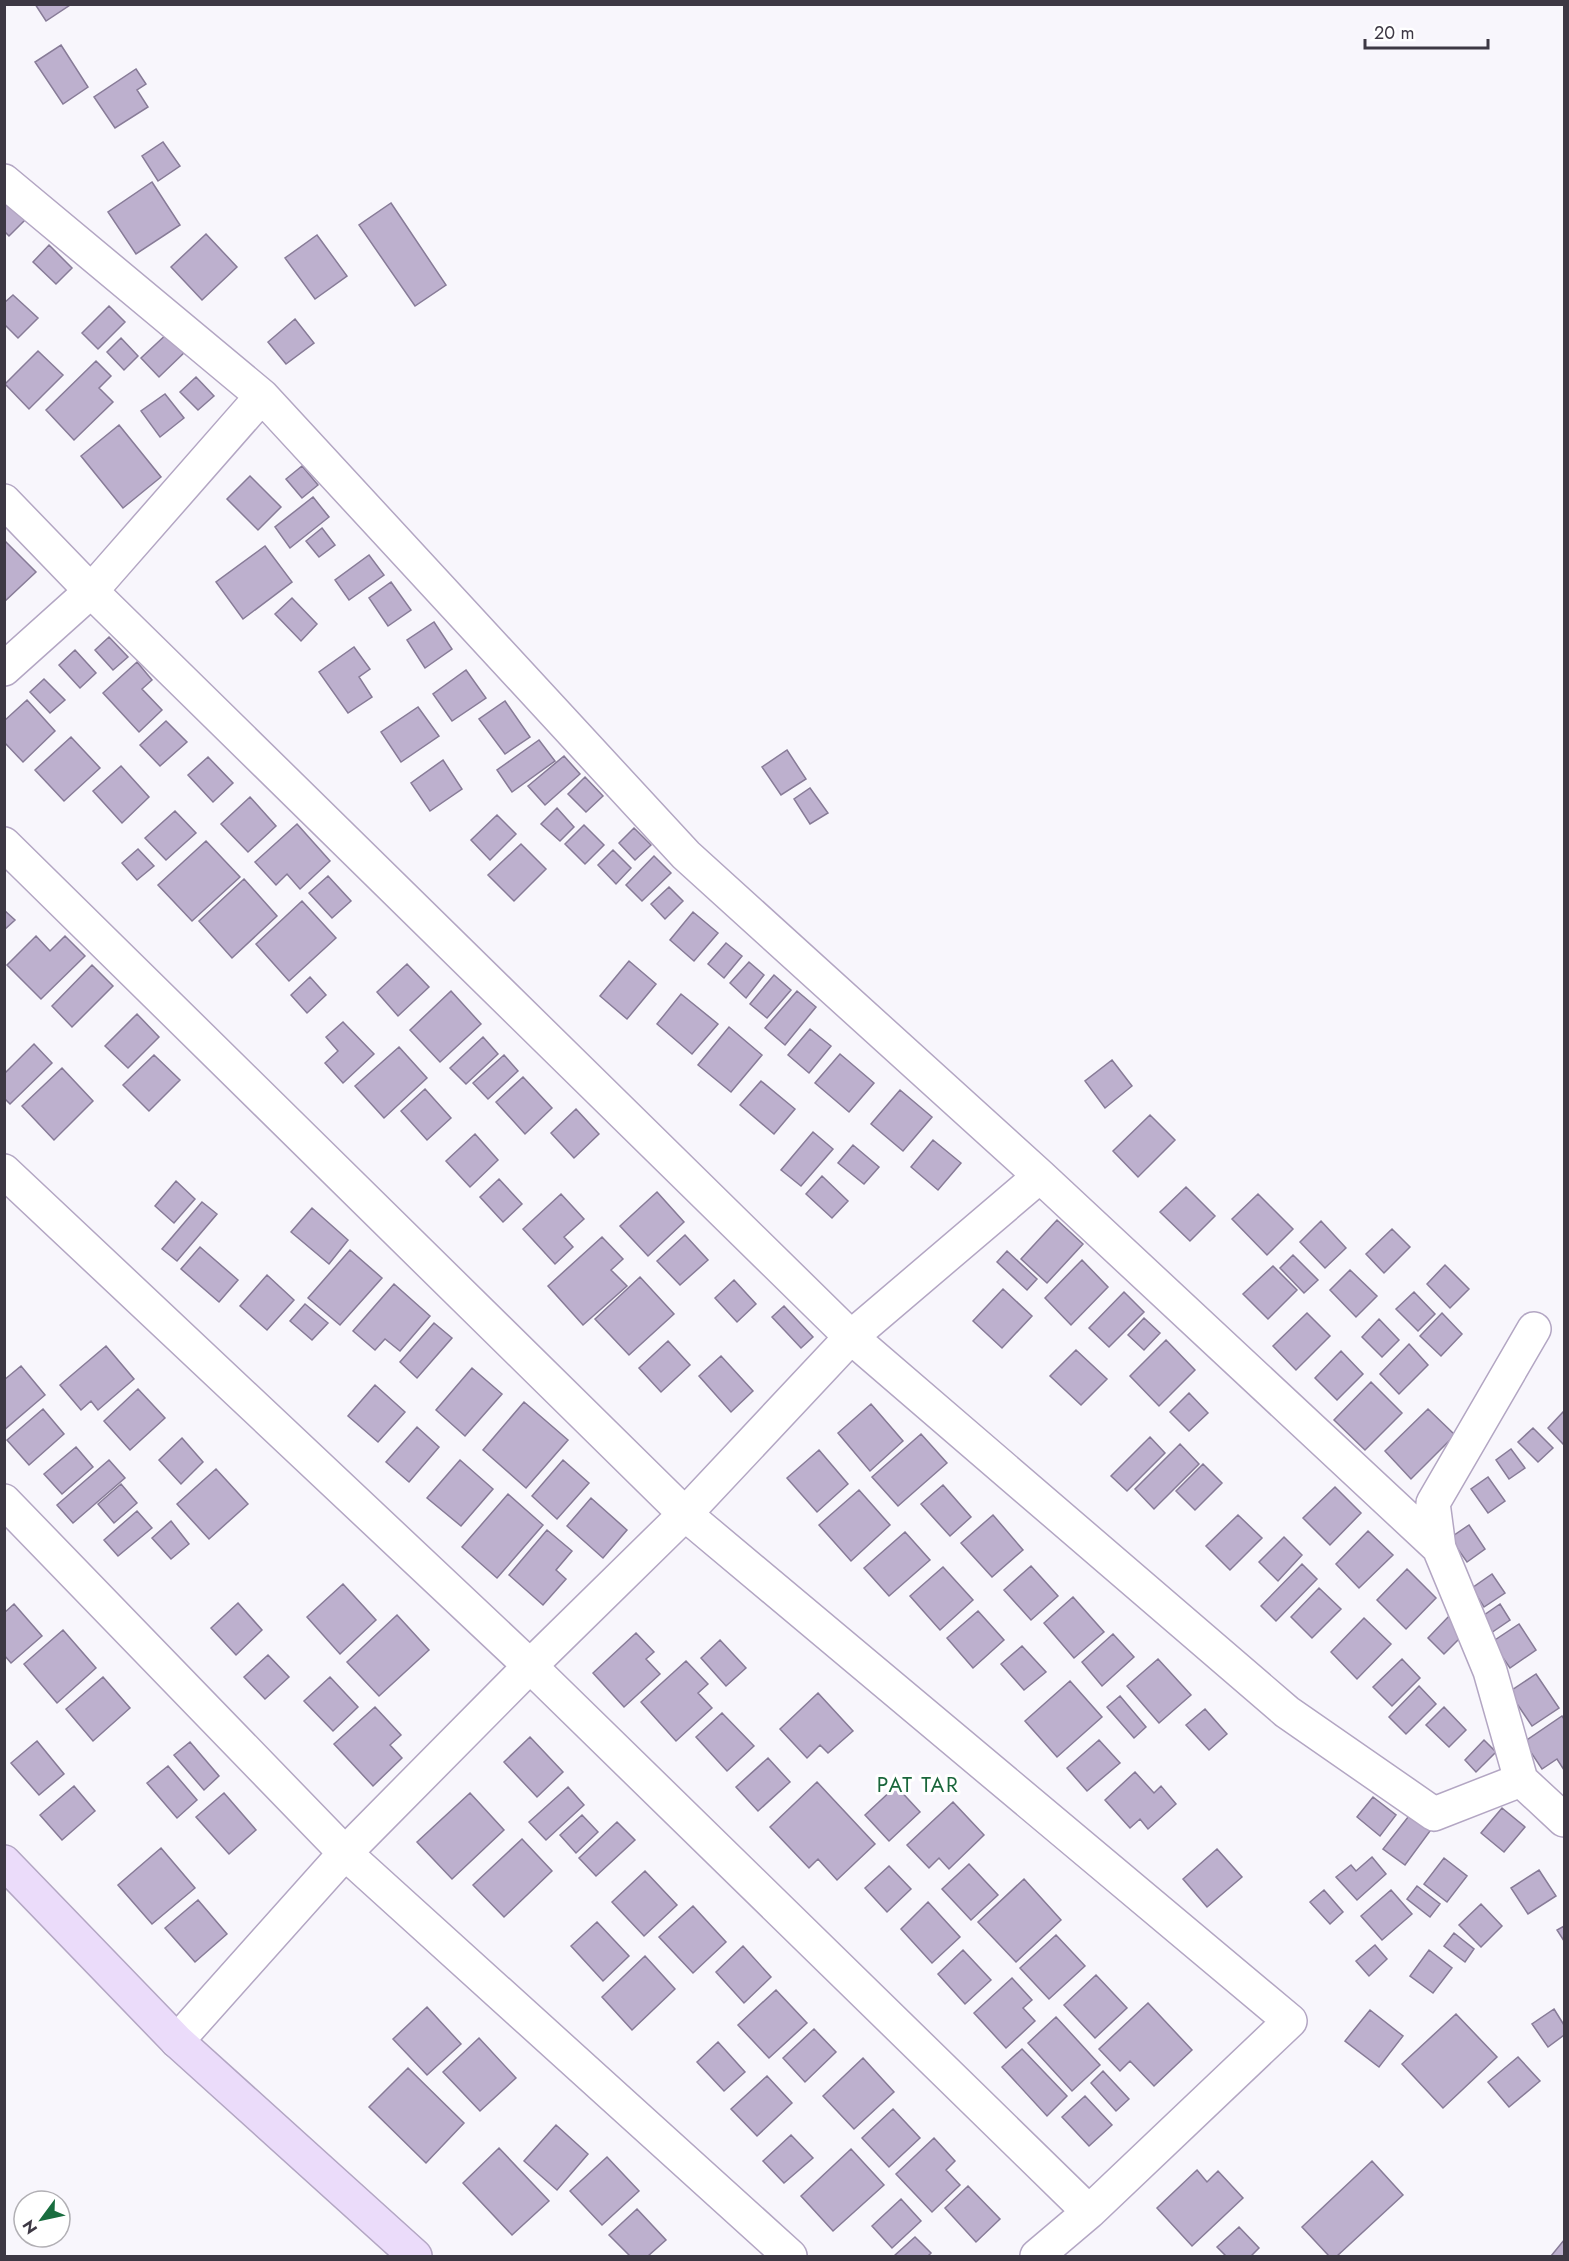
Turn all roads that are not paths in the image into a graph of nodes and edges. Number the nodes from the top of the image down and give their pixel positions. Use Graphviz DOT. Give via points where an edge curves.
graph roads {
  1 [pos="4,181"];
  2 [pos="262,396"];
  3 [pos="4,501"];
  4 [pos="91,591"];
  5 [pos="4,669"];
  6 [pos="4,844"];
  7 [pos="4,1171"];
  8 [pos="1040,1176"];
  9 [pos="1534,1329"];
  10 [pos="851,1337"];
  11 [pos="4,1501"];
  12 [pos="685,1514"];
  13 [pos="1439,1548"];
  14 [pos="530,1666"];
  15 [pos="1521,1779"];
  16 [pos="1564,1820"];
  17 [pos="345,1853"];
  18 [pos="4,1862"];
  19 [pos="177,2041"];
  20 [pos="1089,2212"];
  21 [pos="415,2256"];
  22 [pos="790,2256"];
  23 [pos="1037,2256"];
  1 -- 2 [label="street"];
  2 -- 4 [label="street"];
  2 -- 8 [label="street" via="686,855"];
  3 -- 4 [label="street"];
  4 -- 5 [label="street"];
  4 -- 10 [label="street"];
  6 -- 12 [label="street"];
  7 -- 14 [label="street"];
  8 -- 10 [label="street"];
  8 -- 13 [label="street"];
  9 -- 13 [label="street" via="1433,1503"];
  10 -- 12 [label="street"];
  10 -- 15 [label="street" via="1287,1712 1434,1814"];
  11 -- 17 [label="street"];
  12 -- 14 [label="street"];
  12 -- 20 [label="street" via="1290,2021"];
  13 -- 15 [label="street" via="1490,1671"];
  14 -- 17 [label="street"];
  14 -- 20 [label="street"];
  15 -- 16 [label="street"];
  17 -- 19 [label="street"];
  17 -- 22 [label="street"];
  18 -- 19 [label="main road"];
  19 -- 21 [label="main road"];
  20 -- 23 [label="street"];
}
